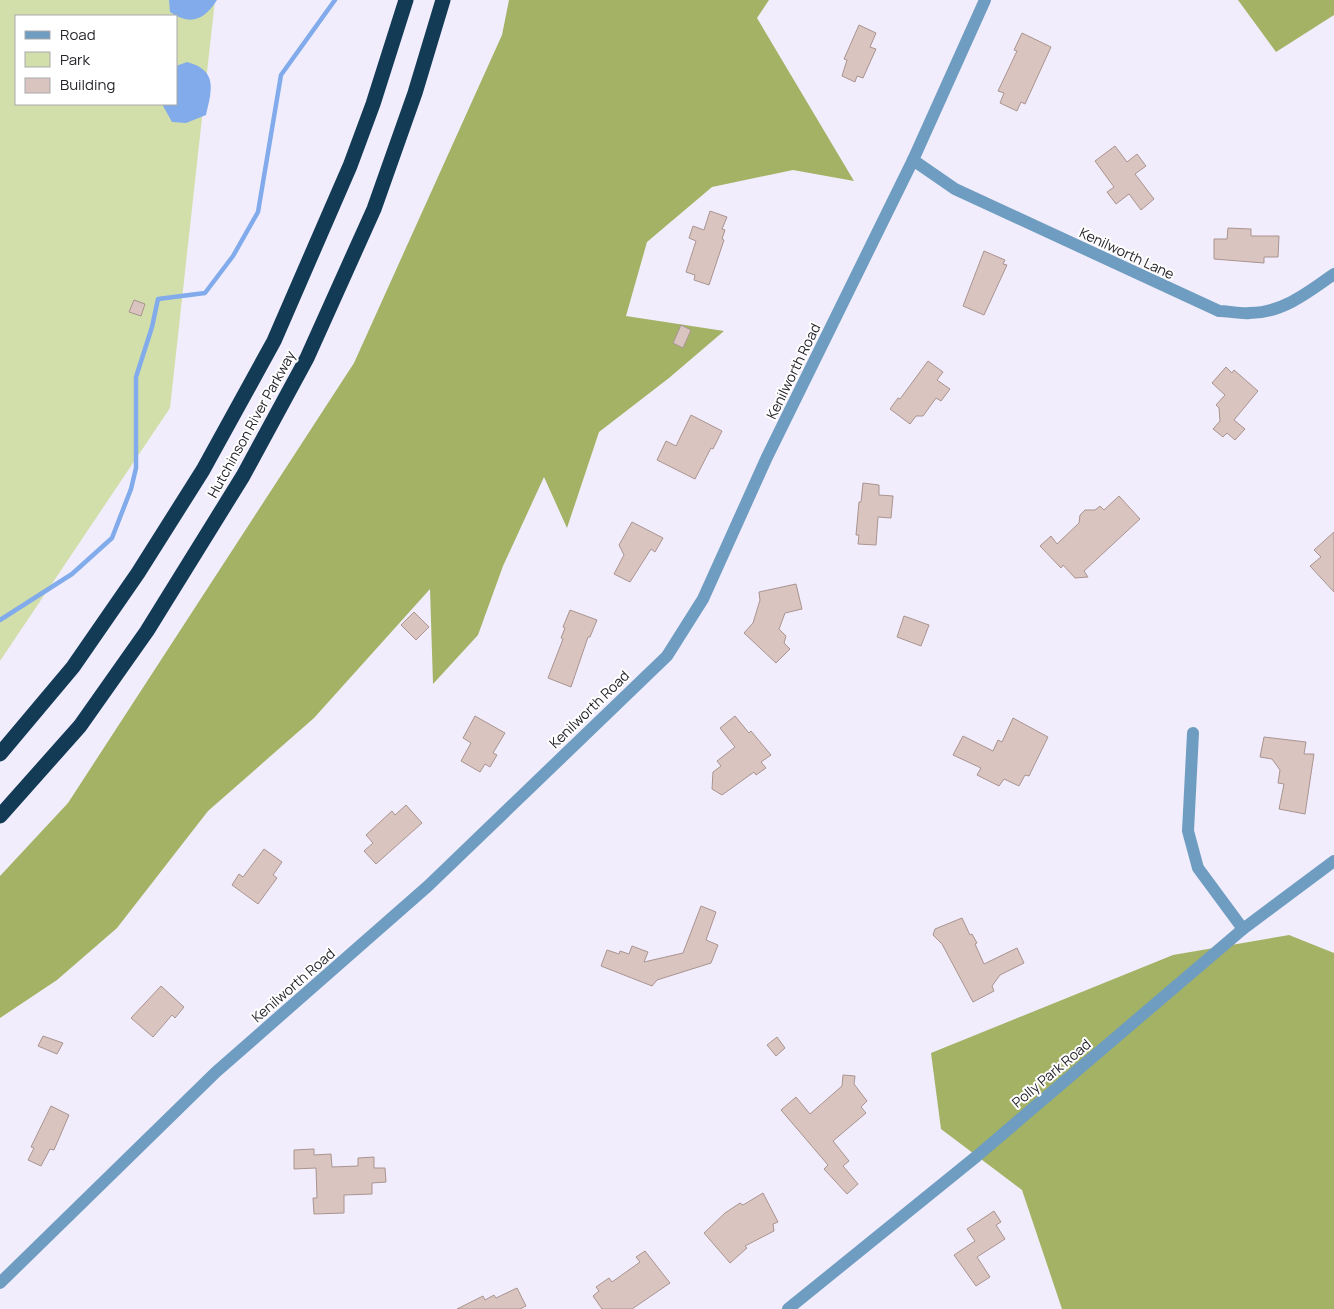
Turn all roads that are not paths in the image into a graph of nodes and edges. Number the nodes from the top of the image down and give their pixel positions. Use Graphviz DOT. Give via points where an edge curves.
graph roads {
  1 [pos="406,0"];
  2 [pos="443,0"];
  3 [pos="985,0"];
  4 [pos="913,160"];
  5 [pos="1334,274"];
  6 [pos="1193,733"];
  7 [pos="0,754"];
  8 [pos="0,816"];
  9 [pos="1334,861"];
  10 [pos="1243,930"];
  11 [pos="0,1284"];
  12 [pos="788,1309"];
  1 -- 7 [label="highway, Hutchinson River Parkway" via="379,88 350,166 274,342 203,470 138,573 73,667"];
  2 -- 8 [label="highway, Hutchinson River Parkway" via="415,93 374,209 307,358 248,467 147,631 80,726"];
  3 -- 4 [label="street, Kenilworth Road"];
  4 -- 5 [label="street, Kenilworth Lane" via="955,189 1219,310 1250,314 1271,311"];
  4 -- 11 [label="street, Kenilworth Road" via="767,457 703,600 667,656 428,886 216,1072"];
  6 -- 10 [label="street" via="1188,831 1198,868"];
  9 -- 10 [label="street, Polly Park Road"];
  10 -- 12 [label="street, Polly Park Road" via="977,1156"];
}
